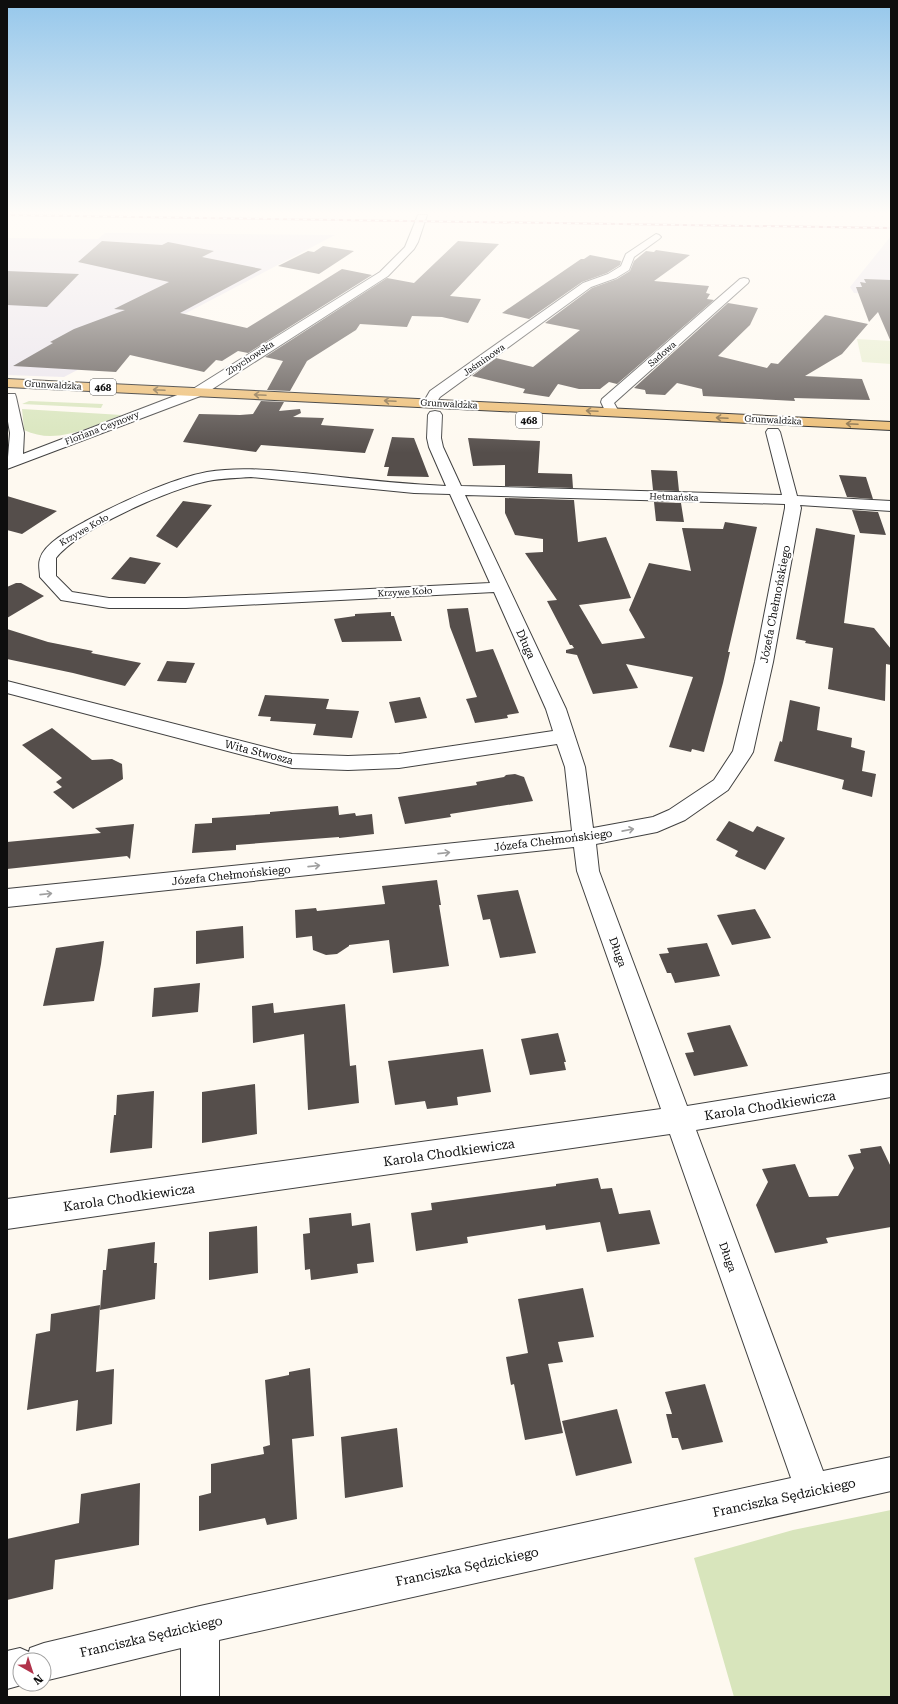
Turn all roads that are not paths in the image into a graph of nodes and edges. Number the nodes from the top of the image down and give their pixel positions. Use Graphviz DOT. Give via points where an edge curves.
graph roads {
  1 [pos="352,295"];
  2 [pos="574,295"];
  3 [pos="729,295"];
  4 [pos="7,383"];
  5 [pos="198,392"];
  6 [pos="9,396"];
  7 [pos="26,397"];
  8 [pos="63,398"];
  9 [pos="168,403"];
  10 [pos="432,409"];
  11 [pos="612,412"];
  12 [pos="891,426"];
  13 [pos="773,432"];
  14 [pos="17,433"];
  15 [pos="891,437"];
  16 [pos="66,442"];
  17 [pos="11,463"];
  18 [pos="456,490"];
  19 [pos="792,500"];
  20 [pos="891,506"];
  21 [pos="501,587"];
  22 [pos="7,687"];
  23 [pos="565,736"];
  24 [pos="584,838"];
  25 [pos="7,898"];
  26 [pos="891,1085"];
  27 [pos="678,1120"];
  28 [pos="7,1214"];
  29 [pos="891,1474"];
  30 [pos="813,1491"];
  31 [pos="200,1624"];
  32 [pos="52,1660"];
  33 [pos="200,1697"];
  1 -- 5 [label="street, Zbychowska"];
  2 -- 10 [label="street, Jaśminowa" via="435,394"];
  3 -- 11 [label="street, Sadowa" via="607,402"];
  5 -- 4 [label="main road, Grunwaldzka / 468, one-way"];
  5 -- 9 [label="street, Floriana Ceynowy"];
  10 -- 5 [label="main road, Grunwaldzka / 468, one-way"];
  6 -- 7 [label="main road, Grunwaldzka"];
  6 -- 14 [label="street"];
  8 -- 9 [label="main road, Grunwaldzka / 468"];
  9 -- 10 [label="main road, Grunwaldzka / 468"];
  9 -- 16 [label="street, Floriana Ceynowy"];
  11 -- 10 [label="main road, Grunwaldzka / 468, one-way"];
  10 -- 13 [label="main road, Grunwaldzka / 468"];
  10 -- 18 [label="street, Długa" via="436,447"];
  12 -- 11 [label="main road, Grunwaldzka / 468, one-way"];
  13 -- 15 [label="main road, Grunwaldzka / 468"];
  13 -- 19 [label="street, Józefa Chełmońskiego"];
  14 -- 16 [label="street"];
  14 -- 17 [label="street"];
  16 -- 17 [label="street, Floriana Ceynowy"];
  18 -- 19 [label="street, Hetmańska"];
  18 -- 21 [label="street, Długa"];
  18 -- 21 [label="street, Krzywe Koło" via="414,489 258,473 235,473 205,478 170,488 127,506 70,536 55,547 48,557 48,577 67,596 109,604 186,603"];
  19 -- 20 [label="street, Hetmańska"];
  24 -- 19 [label="street, Józefa Chełmońskiego, one-way" via="657,824 677,815 721,785 743,752 766,655 793,508"];
  21 -- 23 [label="street, Długa" via="556,709"];
  22 -- 23 [label="street, Wita Stwosza" via="292,761 399,761"];
  23 -- 24 [label="street, Długa" via="575,767"];
  25 -- 24 [label="street, Józefa Chełmońskiego, one-way"];
  24 -- 27 [label="street, Długa" via="588,871"];
  26 -- 27 [label="street, Karola Chodkiewicza"];
  27 -- 28 [label="street, Karola Chodkiewicza"];
  27 -- 30 [label="street, Długa"];
  29 -- 30 [label="street, Franciszka Sędzickiego"];
  30 -- 31 [label="street, Franciszka Sędzickiego"];
  31 -- 32 [label="street, Franciszka Sędzickiego"];
  31 -- 33 [label="street"];
}
